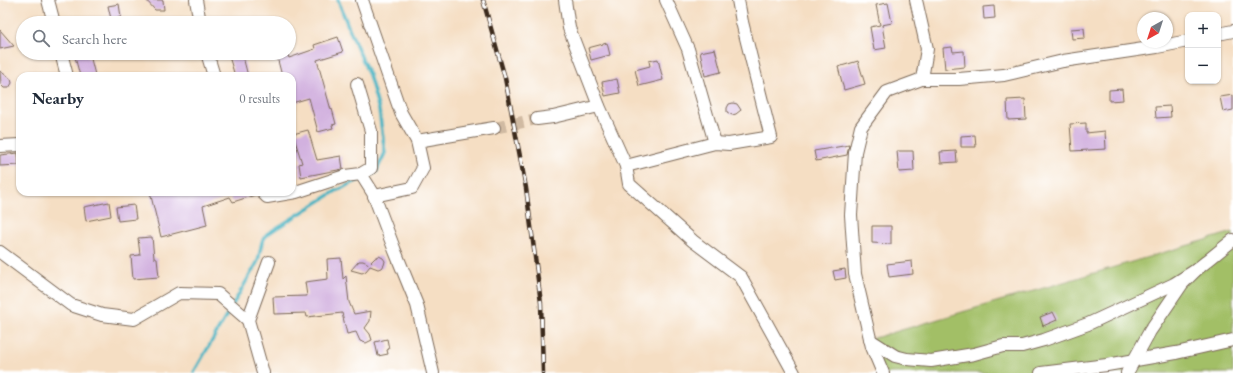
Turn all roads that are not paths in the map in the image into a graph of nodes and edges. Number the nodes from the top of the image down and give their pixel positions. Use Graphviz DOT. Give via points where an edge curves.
graph roads {
  1 [pos="48,0"];
  2 [pos="196,0"];
  3 [pos="362,0"];
  4 [pos="565,0"];
  5 [pos="666,0"];
  6 [pos="738,0"];
  7 [pos="916,0"];
  8 [pos="52,16"];
  9 [pos="199,16"];
  10 [pos="1233,31"];
  11 [pos="1221,33"];
  12 [pos="1185,42"];
  13 [pos="63,60"];
  14 [pos="209,60"];
  15 [pos="66,72"];
  16 [pos="213,72"];
  17 [pos="922,79"];
  18 [pos="357,84"];
  19 [pos="599,106"];
  20 [pos="537,119"];
  21 [pos="494,128"];
  22 [pos="417,141"];
  23 [pos="715,143"];
  24 [pos="16,145"];
  25 [pos="0,146"];
  26 [pos="626,166"];
  27 [pos="363,178"];
  28 [pos="296,192"];
  29 [pos="374,196"];
  30 [pos="1233,240"];
  31 [pos="0,252"];
  32 [pos="269,262"];
  33 [pos="1196,270"];
  34 [pos="248,320"];
  35 [pos="870,340"];
  36 [pos="1233,340"];
  37 [pos="1134,360"];
  38 [pos="263,373"];
  39 [pos="433,373"];
  40 [pos="794,373"];
  41 [pos="884,373"];
  42 [pos="1041,373"];
  43 [pos="1128,373"];
  1 -- 8 [label="street"];
  2 -- 9 [label="street"];
  3 -- 22 [label="street" via="401,113"];
  4 -- 19 [label="street" via="569,28"];
  5 -- 23 [label="street" via="688,48"];
  6 -- 23 [label="street" via="771,137 729,144"];
  7 -- 17 [label="street" via="927,50"];
  10 -- 11 [label="street"];
  12 -- 17 [label="street" via="1063,60 1004,74 959,79"];
  13 -- 15 [label="street"];
  14 -- 16 [label="street"];
  17 -- 35 [label="street" via="887,92 861,127 855,152 851,215 855,266"];
  18 -- 27 [label="street" via="371,131 371,168"];
  19 -- 20 [label="street"];
  19 -- 26 [label="street"];
  21 -- 22 [label="street"];
  22 -- 29 [label="street" via="423,168 412,188"];
  23 -- 26 [label="street"];
  24 -- 25 [label="street"];
  26 -- 40 [label="street" via="629,184 693,241 741,277"];
  27 -- 28 [label="street" via="345,176"];
  27 -- 29 [label="street"];
  29 -- 39 [label="street" via="417,305"];
  30 -- 33 [label="street"];
  31 -- 34 [label="street" via="71,305 102,315 134,319 179,293 218,294"];
  32 -- 34 [label="street"];
  33 -- 35 [label="street" via="1174,284 1088,324 1022,346 1003,346 931,361 895,356"];
  33 -- 37 [label="street" via="1182,284"];
  34 -- 38 [label="street"];
  35 -- 41 [label="street"];
  36 -- 37 [label="street"];
  37 -- 42 [label="street"];
  37 -- 43 [label="street"];
}
